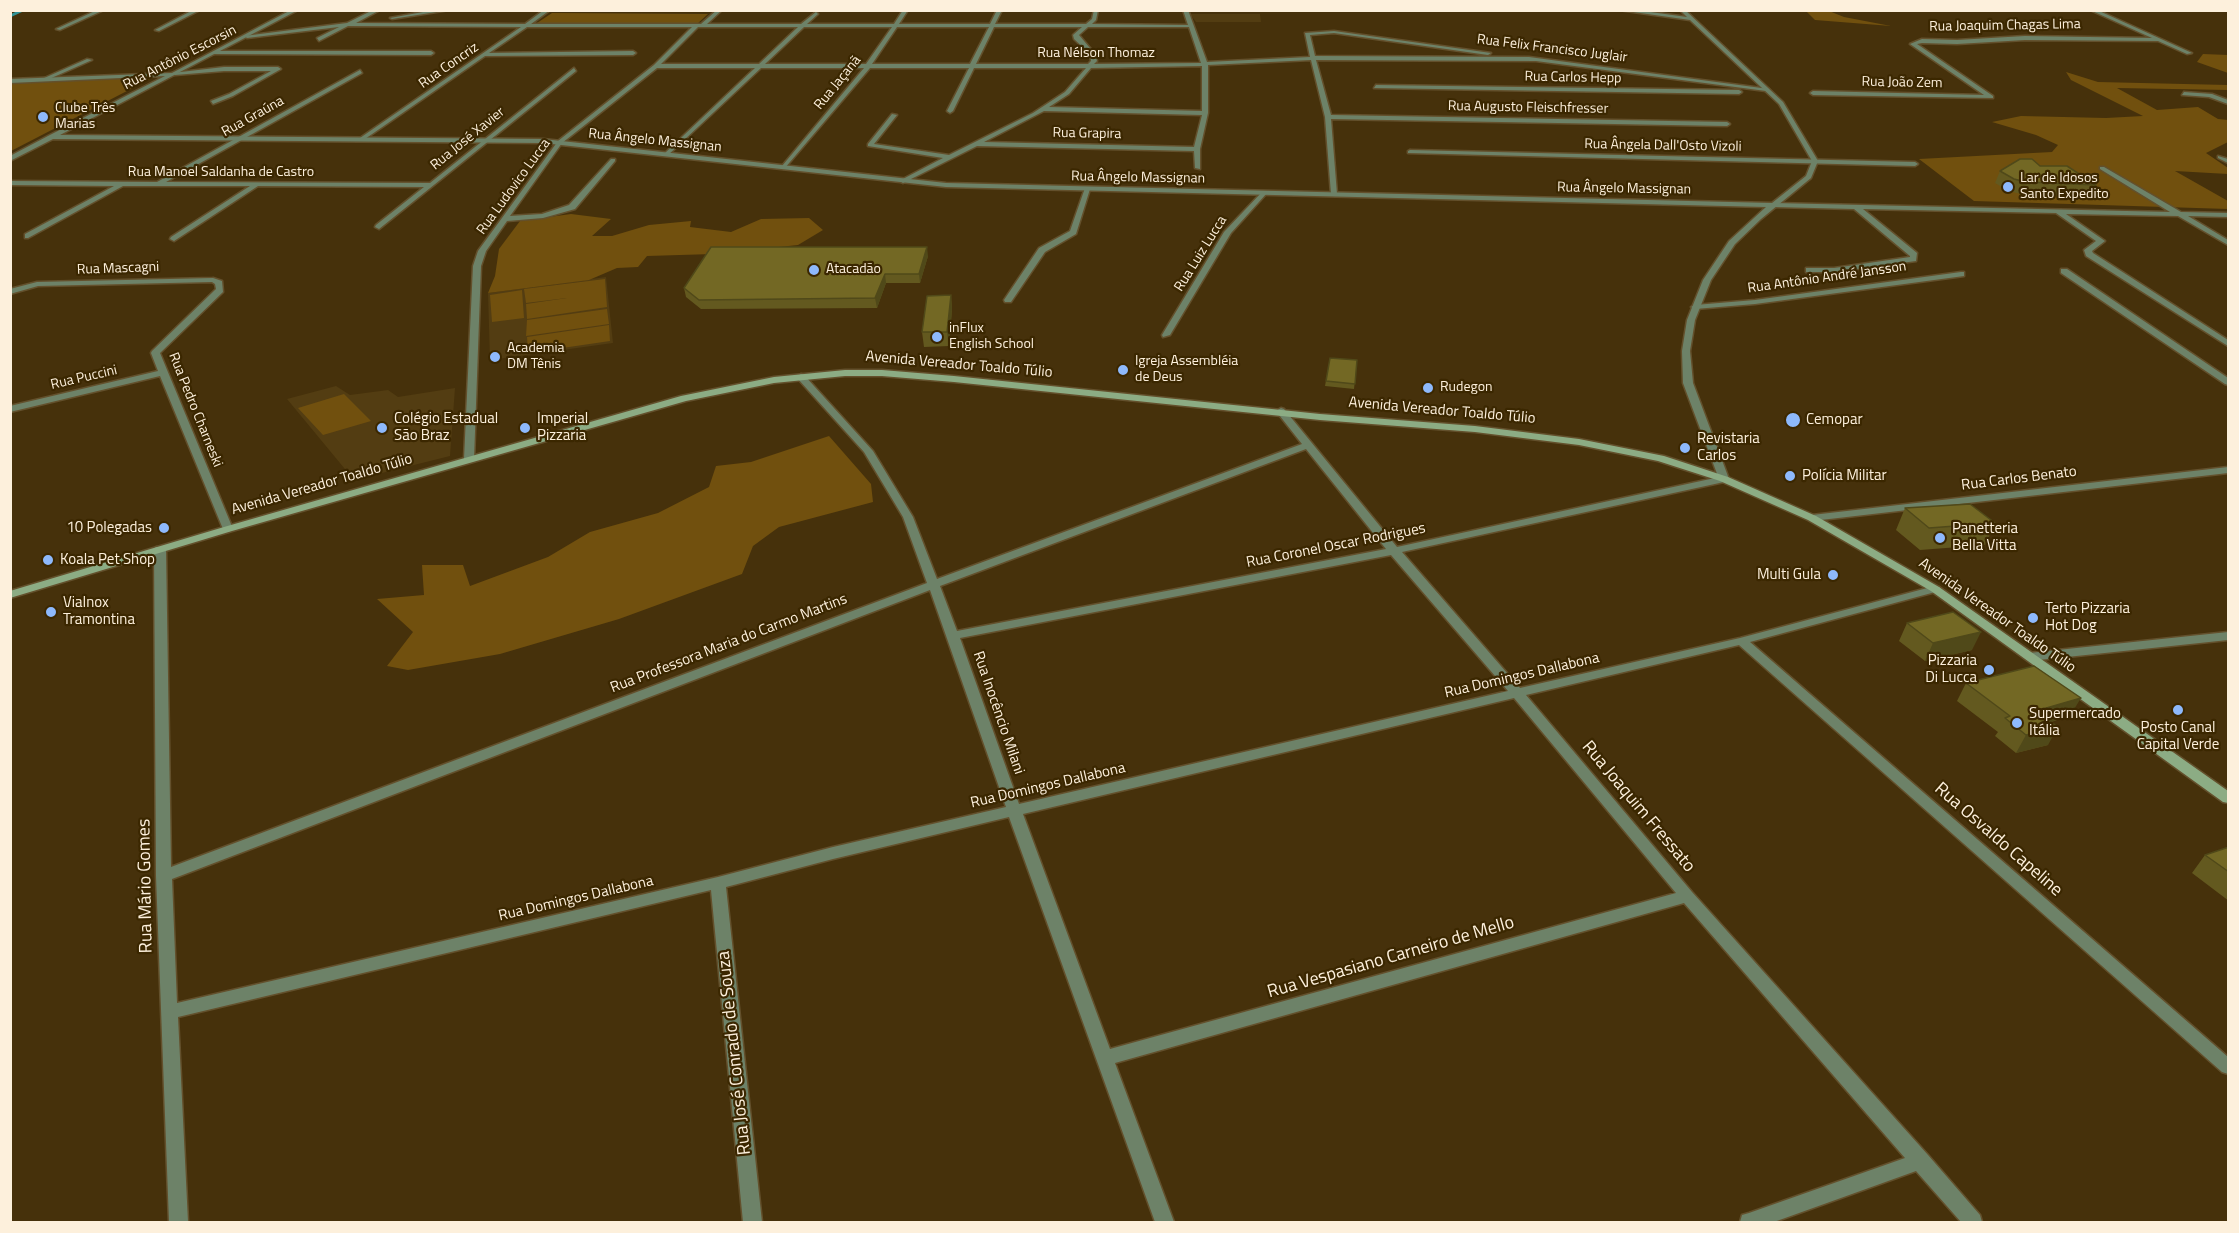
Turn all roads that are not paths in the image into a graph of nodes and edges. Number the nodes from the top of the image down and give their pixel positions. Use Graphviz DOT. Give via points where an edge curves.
graph roads {
  1 [pos="102,10"];
  2 [pos="198,10"];
  3 [pos="296,10"];
  4 [pos="378,10"];
  5 [pos="447,10"];
  6 [pos="548,10"];
  7 [pos="720,10"];
  8 [pos="906,10"];
  9 [pos="1000,10"];
  10 [pos="1096,10"];
  11 [pos="1185,10"];
  12 [pos="1621,10"];
  13 [pos="1682,10"];
  14 [pos="2092,10"];
  15 [pos="1642,12"];
  16 [pos="816,13"];
  17 [pos="1691,19"];
  18 [pos="348,25"];
  19 [pos="526,25"];
  20 [pos="700,25"];
  21 [pos="801,25"];
  22 [pos="895,25"];
  23 [pos="992,26"];
  24 [pos="1089,26"];
  25 [pos="1190,26"];
  26 [pos="58,29"];
  27 [pos="156,30"];
  28 [pos="247,36"];
  29 [pos="319,39"];
  30 [pos="2156,40"];
  31 [pos="214,53"];
  32 [pos="633,53"];
  33 [pos="2189,53"];
  34 [pos="485,55"];
  35 [pos="1312,57"];
  36 [pos="89,60"];
  37 [pos="1535,60"];
  38 [pos="418,61"];
  39 [pos="1205,65"];
  40 [pos="656,66"];
  41 [pos="868,66"];
  42 [pos="972,66"];
  43 [pos="1092,66"];
  44 [pos="758,67"];
  45 [pos="574,70"];
  46 [pos="360,72"];
  47 [pos="175,74"];
  48 [pos="45,79"];
  49 [pos="10,81"];
  50 [pos="1376,87"];
  51 [pos="1768,91"];
  52 [pos="1813,93"];
  53 [pos="2184,94"];
  54 [pos="1991,98"];
  55 [pos="213,102"];
  56 [pos="2229,102"];
  57 [pos="1042,109"];
  58 [pos="950,111"];
  59 [pos="1205,113"];
  60 [pos="894,115"];
  61 [pos="1328,117"];
  62 [pos="1727,124"];
  63 [pos="50,137"];
  64 [pos="237,139"];
  65 [pos="362,139"];
  66 [pos="485,140"];
  67 [pos="560,142"];
  68 [pos="976,144"];
  69 [pos="1197,149"];
  70 [pos="1410,152"];
  71 [pos="667,154"];
  72 [pos="950,157"];
  73 [pos="2220,157"];
  74 [pos="10,159"];
  75 [pos="614,160"];
  76 [pos="1815,161"];
  77 [pos="2228,161"];
  78 [pos="1915,164"];
  79 [pos="784,167"];
  80 [pos="1198,168"];
  81 [pos="2102,168"];
  82 [pos="903,181"];
  83 [pos="10,183"];
  84 [pos="121,184"];
  85 [pos="158,184"];
  86 [pos="256,185"];
  87 [pos="431,185"];
  88 [pos="1087,189"];
  89 [pos="1264,193"];
  90 [pos="1334,194"];
  91 [pos="1774,205"];
  92 [pos="1856,207"];
  93 [pos="2058,211"];
  94 [pos="2180,214"];
  95 [pos="2229,215"];
  96 [pos="506,219"];
  97 [pos="379,227"];
  98 [pos="28,236"];
  99 [pos="174,239"];
  100 [pos="2229,243"];
  101 [pos="1809,270"];
  102 [pos="2064,272"];
  103 [pos="1961,273"];
  104 [pos="220,290"];
  105 [pos="10,292"];
  106 [pos="1008,300"];
  107 [pos="1695,307"];
  108 [pos="1166,335"];
  109 [pos="2229,344"];
  110 [pos="163,373"];
  111 [pos="801,377"];
  112 [pos="2229,382"];
  113 [pos="10,409"];
  114 [pos="1281,411"];
  115 [pos="1307,445"];
  116 [pos="469,459"];
  117 [pos="2229,470"];
  118 [pos="1724,479"];
  119 [pos="1812,518"];
  120 [pos="228,529"];
  121 [pos="160,549"];
  122 [pos="1393,551"];
  123 [pos="934,584"];
  124 [pos="1935,589"];
  125 [pos="10,595"];
  126 [pos="953,636"];
  127 [pos="2229,636"];
  128 [pos="1741,641"];
  129 [pos="2029,657"];
  130 [pos="1518,694"];
  131 [pos="2229,798"];
  132 [pos="1014,810"];
  133 [pos="164,876"];
  134 [pos="718,883"];
  135 [pos="1687,896"];
  136 [pos="169,1012"];
  137 [pos="1105,1058"];
  138 [pos="2229,1067"];
  139 [pos="1921,1161"];
  140 [pos="178,1222"];
  141 [pos="753,1222"];
  142 [pos="1164,1222"];
  143 [pos="1749,1222"];
  144 [pos="1973,1222"];
  1 -- 26 [label="street"];
  2 -- 27 [label="street"];
  3 -- 28 [label="street, Rua Antônio Escorsin"];
  4 -- 18 [label="street"];
  5 -- 18 [label="street"];
  6 -- 19 [label="street, Rua Concriz"];
  7 -- 20 [label="street, Rua Ludovico Lucca"];
  8 -- 22 [label="street, Rua Jaçanã"];
  9 -- 23 [label="street"];
  10 -- 24 [label="street"];
  11 -- 25 [label="street"];
  12 -- 15 [label="street"];
  13 -- 17 [label="street"];
  14 -- 30 [label="street"];
  15 -- 17 [label="street"];
  16 -- 21 [label="street"];
  17 -- 51 [label="street"];
  18 -- 19 [label="street"];
  18 -- 28 [label="street"];
  18 -- 29 [label="street"];
  19 -- 20 [label="street"];
  19 -- 34 [label="street, Rua Concriz"];
  20 -- 21 [label="street"];
  20 -- 40 [label="street, Rua Ludovico Lucca"];
  21 -- 22 [label="street"];
  21 -- 44 [label="street"];
  22 -- 23 [label="street"];
  22 -- 41 [label="street, Rua Jaçanã"];
  23 -- 24 [label="street"];
  23 -- 42 [label="street"];
  24 -- 25 [label="street"];
  24 -- 43 [label="street" via="1076,35 1092,54"];
  25 -- 39 [label="street"];
  28 -- 31 [label="street, Rua Antônio Escorsin"];
  30 -- 33 [label="street"];
  30 -- 54 [label="street, Rua Joaquim Chagas Lima" via="2025,38 1913,44"];
  31 -- 38 [label="street" via="434,51"];
  31 -- 47 [label="street, Rua Antônio Escorsin"];
  32 -- 34 [label="street"];
  34 -- 65 [label="street, Rua Concriz"];
  35 -- 37 [label="street, Rua Nélson Thomaz"];
  35 -- 37 [label="street, Rua Felix Francisco Juglair" via="1307,34 1334,32"];
  35 -- 39 [label="street, Rua Nélson Thomaz"];
  35 -- 61 [label="street"];
  36 -- 48 [label="street"];
  37 -- 51 [label="street, Rua Felix Francisco Juglair"];
  39 -- 43 [label="street, Rua Nélson Thomaz"];
  39 -- 59 [label="street"];
  40 -- 44 [label="street, Rua Nélson Thomaz"];
  40 -- 67 [label="street, Rua Ludovico Lucca"];
  41 -- 42 [label="street, Rua Nélson Thomaz"];
  41 -- 44 [label="street, Rua Nélson Thomaz"];
  41 -- 79 [label="street, Rua Jaçanã"];
  42 -- 43 [label="street, Rua Nélson Thomaz"];
  42 -- 58 [label="street"];
  43 -- 57 [label="street" via="1067,93"];
  44 -- 71 [label="street"];
  45 -- 66 [label="street, Rua José Xavier"];
  46 -- 64 [label="street, Rua Graúna"];
  47 -- 48 [label="street"];
  47 -- 55 [label="street" via="278,69"];
  47 -- 63 [label="street, Rua Antônio Escorsin"];
  48 -- 49 [label="street"];
  50 -- 51 [label="street, Rua Carlos Hepp"];
  51 -- 76 [label="street" via="1785,109"];
  52 -- 54 [label="street, Rua João Zem"];
  53 -- 56 [label="street" via="2210,95"];
  57 -- 59 [label="street"];
  57 -- 68 [label="street"];
  59 -- 69 [label="street"];
  60 -- 72 [label="street" via="870,145"];
  61 -- 62 [label="street, Rua Augusto Fleischfresser"];
  61 -- 90 [label="street"];
  63 -- 64 [label="street, Rua Ângelo Massignan"];
  63 -- 74 [label="street, Rua Antônio Escorsin"];
  64 -- 65 [label="street, Rua Ângelo Massignan"];
  64 -- 85 [label="street, Rua Graúna"];
  65 -- 66 [label="street, Rua Ângelo Massignan"];
  66 -- 67 [label="street, Rua Ângelo Massignan"];
  66 -- 87 [label="street, Rua José Xavier"];
  67 -- 71 [label="street, Rua Ângelo Massignan"];
  67 -- 96 [label="street, Rua Ludovico Lucca"];
  68 -- 69 [label="street, Rua Grapira"];
  68 -- 72 [label="street"];
  69 -- 80 [label="street"];
  70 -- 76 [label="street, Rua Ângela Dall'Osto Vizoli"];
  71 -- 79 [label="street, Rua Ângelo Massignan"];
  72 -- 82 [label="street"];
  73 -- 77 [label="street"];
  75 -- 96 [label="street" via="572,207 543,216"];
  76 -- 78 [label="street, Rua Ângela Dall'Osto Vizoli"];
  76 -- 91 [label="street" via="1809,177"];
  79 -- 82 [label="street, Rua Ângelo Massignan"];
  81 -- 94 [label="street"];
  82 -- 88 [label="street, Rua Ângelo Massignan"];
  83 -- 84 [label="street, Rua Manoel Saldanha de Castro"];
  84 -- 85 [label="street, Rua Manoel Saldanha de Castro"];
  84 -- 98 [label="street"];
  85 -- 86 [label="street, Rua Manoel Saldanha de Castro"];
  86 -- 87 [label="street, Rua Manoel Saldanha de Castro"];
  86 -- 99 [label="street"];
  87 -- 97 [label="street, Rua José Xavier"];
  88 -- 89 [label="street, Rua Ângelo Massignan"];
  88 -- 106 [label="street" via="1073,232 1041,250"];
  89 -- 90 [label="street, Rua Ângelo Massignan"];
  89 -- 108 [label="street, Rua Luiz Lucca" via="1228,232"];
  90 -- 91 [label="street, Rua Ângelo Massignan"];
  91 -- 92 [label="street, Rua Ângelo Massignan"];
  91 -- 107 [label="street" via="1732,243 1707,280"];
  92 -- 93 [label="street, Rua Ângelo Massignan"];
  92 -- 101 [label="street" via="1914,255 1913,259"];
  93 -- 94 [label="street, Rua Ângelo Massignan"];
  93 -- 109 [label="street" via="2102,241 2088,250 2089,254"];
  94 -- 95 [label="street, Rua Ângelo Massignan"];
  94 -- 100 [label="street"];
  96 -- 116 [label="street, Rua Ludovico Lucca" via="482,251 477,266"];
  102 -- 112 [label="street"];
  103 -- 107 [label="street, Rua Antônio André Jansson"];
  104 -- 105 [label="street, Rua Mascagni" via="219,283 213,280 36,284"];
  104 -- 110 [label="street, Rua Pedro Charneski" via="155,354"];
  107 -- 118 [label="street" via="1687,342 1687,376"];
  110 -- 113 [label="street, Rua Puccini"];
  110 -- 120 [label="street, Rua Pedro Charneski"];
  111 -- 114 [label="main road, Avenida Vereador Toaldo Túlio" via="882,373"];
  111 -- 116 [label="main road, Avenida Vereador Toaldo Túlio" via="684,398"];
  111 -- 123 [label="street, Rua Inocêncio Milani" via="868,451 908,517"];
  114 -- 115 [label="street, Rua Joaquim Fressato"];
  114 -- 118 [label="main road, Avenida Vereador Toaldo Túlio" via="1579,442 1660,458"];
  115 -- 122 [label="street, Rua Joaquim Fressato"];
  115 -- 123 [label="street, Rua Professora Maria do Carmo Martins"];
  116 -- 120 [label="main road, Avenida Vereador Toaldo Túlio"];
  117 -- 119 [label="street, Rua Carlos Benato"];
  118 -- 119 [label="main road, Avenida Vereador Toaldo Túlio"];
  118 -- 122 [label="street, Rua Coronel Oscar Rodrigues"];
  119 -- 124 [label="main road, Avenida Vereador Toaldo Túlio"];
  120 -- 121 [label="main road, Avenida Vereador Toaldo Túlio"];
  121 -- 125 [label="main road, Avenida Vereador Toaldo Túlio"];
  121 -- 133 [label="street, Rua Mário Gomes"];
  122 -- 126 [label="street, Rua Coronel Oscar Rodrigues"];
  122 -- 130 [label="street, Rua Joaquim Fressato"];
  123 -- 126 [label="street, Rua Inocêncio Milani"];
  123 -- 133 [label="street, Rua Professora Maria do Carmo Martins"];
  124 -- 128 [label="street, Rua Domingos Dallabona"];
  124 -- 129 [label="main road, Avenida Vereador Toaldo Túlio"];
  126 -- 132 [label="street, Rua Inocêncio Milani"];
  127 -- 129 [label="street"];
  128 -- 130 [label="street, Rua Domingos Dallabona"];
  128 -- 138 [label="street, Rua Osvaldo Capeline"];
  129 -- 131 [label="main road, Avenida Vereador Toaldo Túlio"];
  130 -- 132 [label="street, Rua Domingos Dallabona"];
  130 -- 135 [label="street, Rua Joaquim Fressato"];
  132 -- 134 [label="street, Rua Domingos Dallabona"];
  132 -- 137 [label="street, Rua Inocêncio Milani"];
  133 -- 136 [label="street, Rua Mário Gomes"];
  134 -- 136 [label="street, Rua Domingos Dallabona"];
  134 -- 141 [label="street, Rua José Conrado de Souza"];
  135 -- 137 [label="street, Rua Vespasiano Carneiro de Mello"];
  135 -- 139 [label="street, Rua Joaquim Fressato"];
  136 -- 140 [label="street, Rua Mário Gomes"];
  137 -- 142 [label="street, Rua Inocêncio Milani"];
  139 -- 143 [label="street"];
  139 -- 144 [label="street, Rua Joaquim Fressato"];
}
